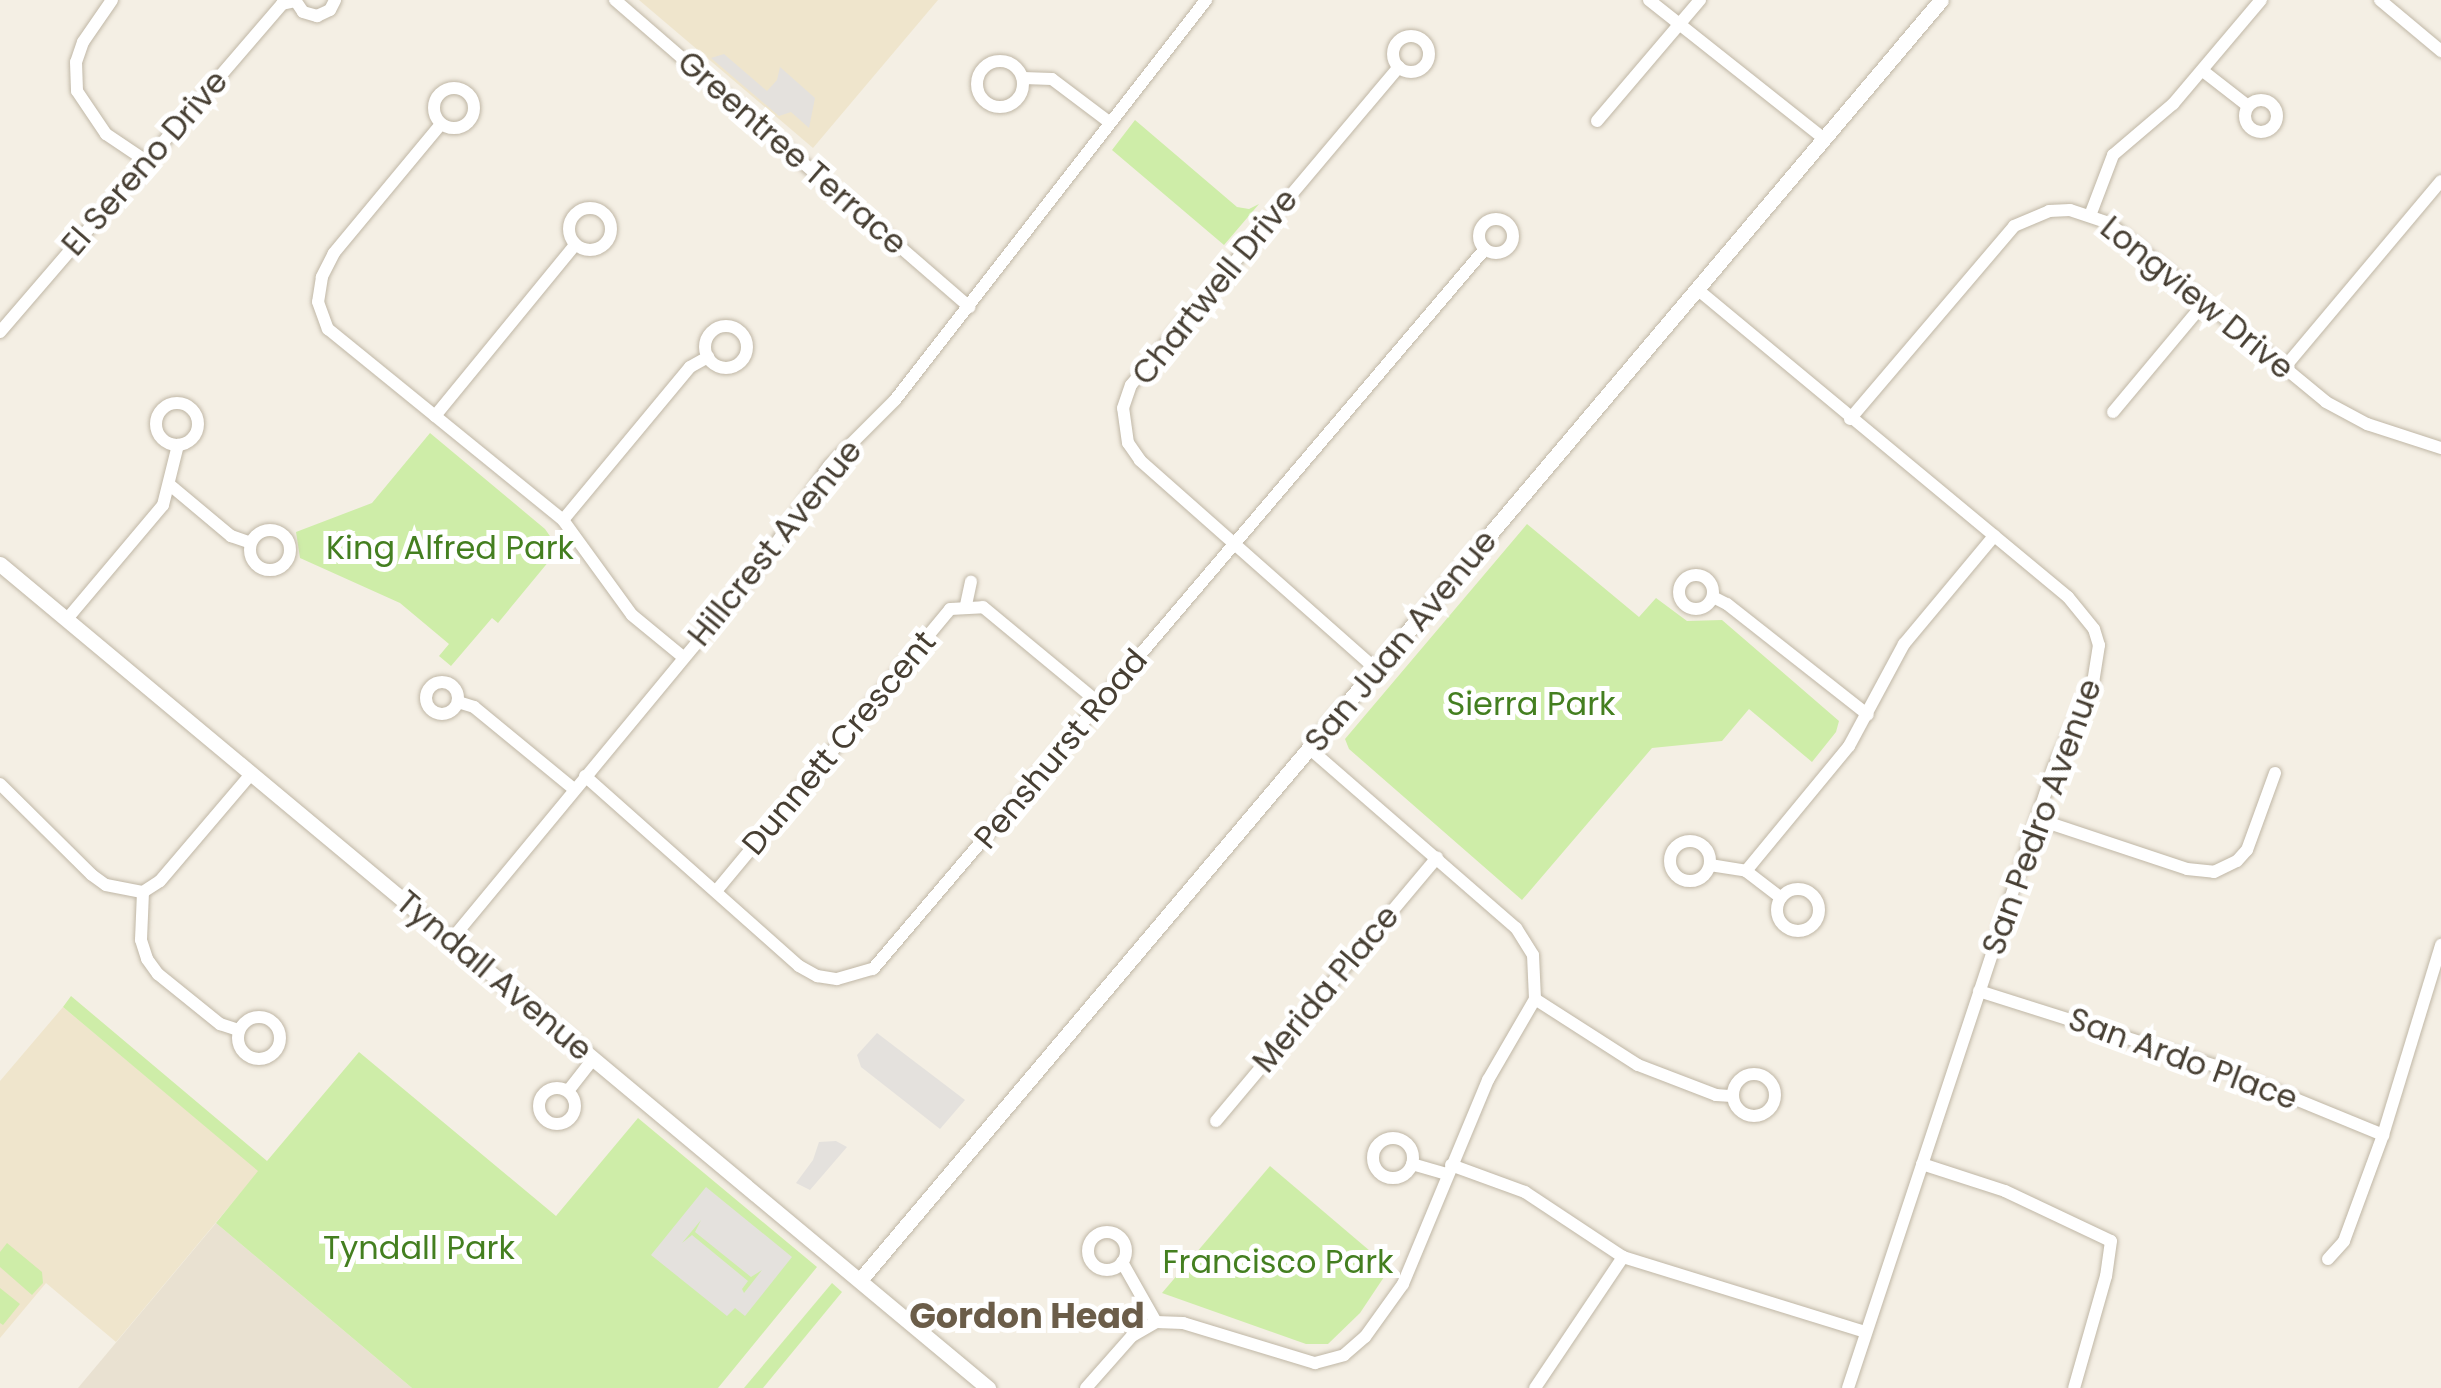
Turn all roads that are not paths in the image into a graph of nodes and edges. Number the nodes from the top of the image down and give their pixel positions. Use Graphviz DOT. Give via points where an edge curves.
graph roads {
  1 [pos="112,0"];
  2 [pos="295,0"];
  3 [pos="335,0"];
  4 [pos="615,0"];
  5 [pos="1649,0"];
  6 [pos="1700,0"];
  7 [pos="1940,0"];
  8 [pos="2261,0"];
  9 [pos="2380,0"];
  10 [pos="1200,2"];
  11 [pos="1681,24"];
  12 [pos="2441,51"];
  13 [pos="1399,68"];
  14 [pos="2203,70"];
  15 [pos="1023,78"];
  16 [pos="2248,106"];
  17 [pos="1596,120"];
  18 [pos="1110,122"];
  19 [pos="441,124"];
  20 [pos="1823,138"];
  21 [pos="146,161"];
  22 [pos="2441,182"];
  23 [pos="2091,214"];
  24 [pos="575,244"];
  25 [pos="1485,249"];
  26 [pos="1697,289"];
  27 [pos="2205,302"];
  28 [pos="970,307"];
  29 [pos="0,332"];
  30 [pos="708,357"];
  31 [pos="2284,368"];
  32 [pos="2113,412"];
  33 [pos="435,416"];
  34 [pos="1850,419"];
  35 [pos="178,445"];
  36 [pos="2441,448"];
  37 [pos="170,485"];
  38 [pos="563,520"];
  39 [pos="1994,536"];
  40 [pos="251,543"];
  41 [pos="1234,544"];
  42 [pos="0,564"];
  43 [pos="971,582"];
  44 [pos="1712,597"];
  45 [pos="966,605"];
  46 [pos="67,620"];
  47 [pos="683,657"];
  48 [pos="1378,670"];
  49 [pos="458,702"];
  50 [pos="1099,703"];
  51 [pos="1868,715"];
  52 [pos="1310,749"];
  53 [pos="2275,773"];
  54 [pos="250,774"];
  55 [pos="585,776"];
  56 [pos="0,784"];
  57 [pos="574,789"];
  58 [pos="2037,819"];
  59 [pos="1437,858"];
  60 [pos="1710,865"];
  61 [pos="1746,871"];
  62 [pos="718,890"];
  63 [pos="143,892"];
  64 [pos="1781,898"];
  65 [pos="451,940"];
  66 [pos="2441,945"];
  67 [pos="1979,990"];
  68 [pos="1535,999"];
  69 [pos="239,1030"];
  70 [pos="593,1059"];
  71 [pos="568,1092"];
  72 [pos="1732,1096"];
  73 [pos="1216,1121"];
  74 [pos="2384,1134"];
  75 [pos="1412,1164"];
  76 [pos="1922,1164"];
  77 [pos="1449,1170"];
  78 [pos="1623,1257"];
  79 [pos="2328,1260"];
  80 [pos="1122,1262"];
  81 [pos="860,1280"];
  82 [pos="1156,1322"];
  83 [pos="1866,1332"];
  84 [pos="988,1388"];
  85 [pos="1086,1388"];
  86 [pos="1535,1388"];
  87 [pos="1848,1388"];
  88 [pos="2074,1388"];
  1 -- 21 [label="street" via="83,42 77,91 106,134"];
  2 -- 3 [label="street, El Sereno Drive" via="317,16"];
  2 -- 21 [label="street, El Sereno Drive" via="282,4"];
  4 -- 28 [label="street, Greentree Terrace"];
  5 -- 11 [label="street"];
  6 -- 11 [label="street"];
  7 -- 20 [label="street, San Juan Avenue"];
  8 -- 14 [label="street"];
  9 -- 12 [label="street"];
  10 -- 18 [label="street, Hillcrest Avenue"];
  11 -- 17 [label="street"];
  11 -- 20 [label="street"];
  13 -- 41 [label="street, Chartwell Drive" via="1131,385 1123,408 1128,443 1140,460"];
  14 -- 16 [label="street"];
  14 -- 23 [label="street" via="2113,155"];
  15 -- 18 [label="street" via="1052,79"];
  18 -- 28 [label="street, Hillcrest Avenue"];
  19 -- 33 [label="street" via="334,253 318,302 328,329"];
  20 -- 26 [label="street, San Juan Avenue"];
  21 -- 29 [label="street, El Sereno Drive"];
  22 -- 31 [label="street"];
  23 -- 27 [label="street, Longview Drive"];
  23 -- 34 [label="street, Longview Drive" via="2048,211 2014,226"];
  24 -- 33 [label="street"];
  25 -- 41 [label="street, Penshurst Road"];
  26 -- 34 [label="street, San Pedro Avenue"];
  26 -- 48 [label="street, San Juan Avenue"];
  27 -- 31 [label="street, Longview Drive"];
  27 -- 32 [label="street"];
  28 -- 47 [label="street, Hillcrest Avenue" via="886,410 829,466 762,564"];
  30 -- 38 [label="street" via="690,367"];
  31 -- 36 [label="street, Longview Drive" via="2342,412"];
  33 -- 38 [label="street"];
  34 -- 39 [label="street, San Pedro Avenue"];
  35 -- 37 [label="street"];
  37 -- 40 [label="street" via="231,536"];
  37 -- 46 [label="street" via="163,504"];
  38 -- 47 [label="street" via="632,615"];
  39 -- 51 [label="street" via="1904,644"];
  39 -- 58 [label="street, San Pedro Avenue" via="2081,610 2099,645 2092,683"];
  41 -- 48 [label="street, Chartwell Drive"];
  41 -- 50 [label="street, Penshurst Road"];
  42 -- 46 [label="street, Tyndall Avenue"];
  43 -- 45 [label="street, Dunnett Crescent"];
  44 -- 51 [label="street"];
  45 -- 50 [label="street, Dunnett Crescent" via="982,607"];
  45 -- 62 [label="street, Dunnett Crescent" via="950,610"];
  46 -- 54 [label="street, Tyndall Avenue"];
  47 -- 55 [label="street, Hillcrest Avenue"];
  48 -- 52 [label="street, San Juan Avenue"];
  49 -- 57 [label="street" via="474,707"];
  50 -- 62 [label="street, Penshurst Road" via="888,956 865,973 837,979 808,972 742,920"];
  51 -- 61 [label="street"];
  52 -- 59 [label="street"];
  52 -- 81 [label="street, San Juan Avenue"];
  53 -- 58 [label="street" via="2246,850 2214,872"];
  54 -- 63 [label="street" via="160,881"];
  54 -- 65 [label="street, Tyndall Avenue"];
  55 -- 57 [label="street, Hillcrest Avenue"];
  55 -- 62 [label="street, Penshurst Road"];
  56 -- 63 [label="street" via="92,875 106,885"];
  57 -- 65 [label="street, Hillcrest Avenue"];
  58 -- 67 [label="street, San Pedro Avenue"];
  59 -- 68 [label="street" via="1527,940"];
  59 -- 73 [label="street, Merida Place"];
  60 -- 61 [label="street"];
  61 -- 64 [label="street"];
  63 -- 69 [label="street" via="147,959 220,1024"];
  65 -- 70 [label="street, Tyndall Avenue"];
  66 -- 74 [label="street"];
  67 -- 74 [label="street, San Ardo Place" via="2216,1066"];
  67 -- 76 [label="street, San Pedro Avenue"];
  68 -- 72 [label="street" via="1638,1066"];
  68 -- 77 [label="street" via="1488,1080"];
  70 -- 71 [label="street"];
  70 -- 81 [label="street, Tyndall Avenue"];
  74 -- 79 [label="street" via="2344,1241"];
  75 -- 77 [label="street"];
  76 -- 83 [label="street, San Pedro Avenue"];
  76 -- 88 [label="street" via="2005,1191 2111,1242"];
  77 -- 78 [label="street" via="1525,1192"];
  77 -- 82 [label="street" via="1404,1284 1366,1337 1344,1355 1315,1363 1183,1322"];
  78 -- 83 [label="street"];
  78 -- 86 [label="street"];
  80 -- 82 [label="street"];
  81 -- 84 [label="street, Tyndall Avenue"];
  82 -- 85 [label="street" via="1132,1336"];
  83 -- 87 [label="street, San Pedro Avenue"];
}
